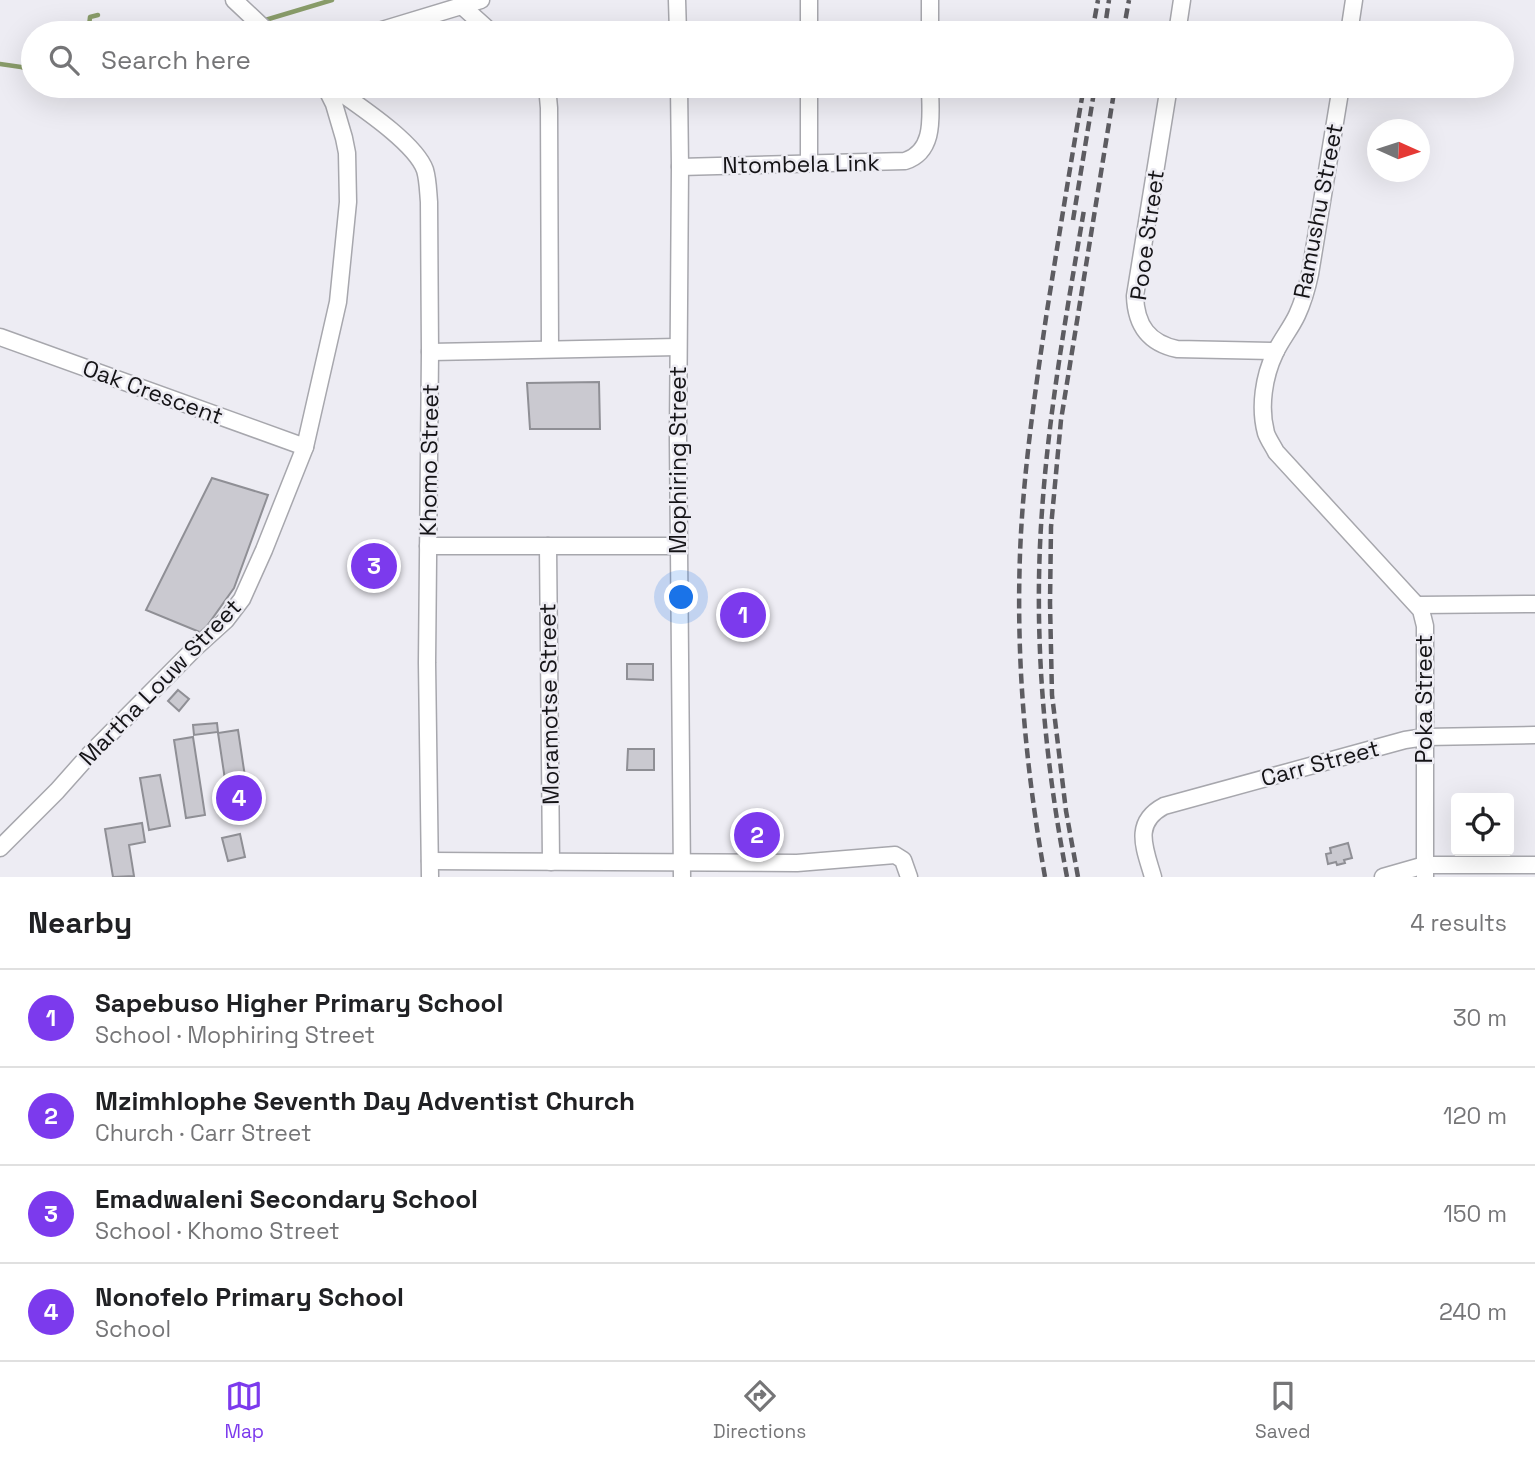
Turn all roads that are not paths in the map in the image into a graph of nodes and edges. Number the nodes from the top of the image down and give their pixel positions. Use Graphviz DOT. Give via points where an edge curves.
graph roads {
  1 [pos="234,0"];
  2 [pos="481,0"];
  3 [pos="677,0"];
  4 [pos="809,0"];
  5 [pos="930,0"];
  6 [pos="1182,0"];
  7 [pos="1354,0"];
  8 [pos="462,6"];
  9 [pos="256,21"];
  10 [pos="412,21"];
  11 [pos="479,21"];
  12 [pos="678,21"];
  13 [pos="809,21"];
  14 [pos="930,21"];
  15 [pos="1179,21"];
  16 [pos="1351,21"];
  17 [pos="331,98"];
  18 [pos="347,98"];
  19 [pos="548,98"];
  20 [pos="679,98"];
  21 [pos="809,98"];
  22 [pos="930,98"];
  23 [pos="1167,98"];
  24 [pos="1339,98"];
  25 [pos="809,163"];
  26 [pos="680,167"];
  27 [pos="0,337"];
  28 [pos="677,347"];
  29 [pos="550,349"];
  30 [pos="1276,351"];
  31 [pos="430,352"];
  32 [pos="305,447"];
  33 [pos="1276,452"];
  34 [pos="428,546"];
  35 [pos="548,546"];
  36 [pos="678,546"];
  37 [pos="1535,604"];
  38 [pos="1418,605"];
  39 [pos="1535,735"];
  40 [pos="1424,737"];
  41 [pos="0,848"];
  42 [pos="551,862"];
  43 [pos="1535,865"];
  44 [pos="430,869"];
  45 [pos="682,870"];
  46 [pos="1425,871"];
  47 [pos="909,877"];
  48 [pos="1153,877"];
  49 [pos="1383,877"];
  1 -- 9 [label="street"];
  2 -- 8 [label="street"];
  3 -- 12 [label="street"];
  4 -- 13 [label="street"];
  5 -- 14 [label="street"];
  6 -- 15 [label="street"];
  7 -- 16 [label="street"];
  8 -- 10 [label="street"];
  8 -- 11 [label="street"];
  17 -- 32 [label="street, Martha Louw Street" via="347,153 348,202 338,302"];
  18 -- 31 [label="street, Khomo Street" via="405,143 424,168 429,202"];
  19 -- 29 [label="street"];
  20 -- 26 [label="street, Mophiring Street"];
  21 -- 25 [label="street"];
  22 -- 25 [label="street, Ntombela Link" via="930,128 919,154 905,161"];
  23 -- 30 [label="street, Pooe Street" via="1135,296 1140,321 1153,340 1167,347"];
  24 -- 30 [label="street, Ramushu Street" via="1305,296"];
  25 -- 26 [label="street, Ntombela Link"];
  26 -- 28 [label="street, Mophiring Street"];
  27 -- 32 [label="street, Oak Crescent"];
  28 -- 29 [label="street"];
  28 -- 36 [label="street, Mophiring Street"];
  29 -- 31 [label="street"];
  30 -- 33 [label="street, Ramushu Street" via="1264,396 1266,431"];
  31 -- 34 [label="street, Khomo Street"];
  32 -- 41 [label="street, Martha Louw Street" via="242,599"];
  33 -- 38 [label="street, Poka Street"];
  34 -- 35 [label="street"];
  34 -- 44 [label="street, Khomo Street"];
  35 -- 36 [label="street"];
  35 -- 42 [label="street, Moramotse Street"];
  36 -- 45 [label="street, Mophiring Street"];
  37 -- 38 [label="street"];
  38 -- 40 [label="street, Poka Street" via="1425,626"];
  39 -- 40 [label="street, Carr Street"];
  40 -- 46 [label="street, Poka Street"];
  40 -- 48 [label="street, Carr Street" via="1164,806 1144,828"];
  42 -- 44 [label="street"];
  42 -- 45 [label="street"];
  43 -- 46 [label="street"];
  45 -- 47 [label="street" via="895,855 903,860"];
  46 -- 49 [label="street"];
}
